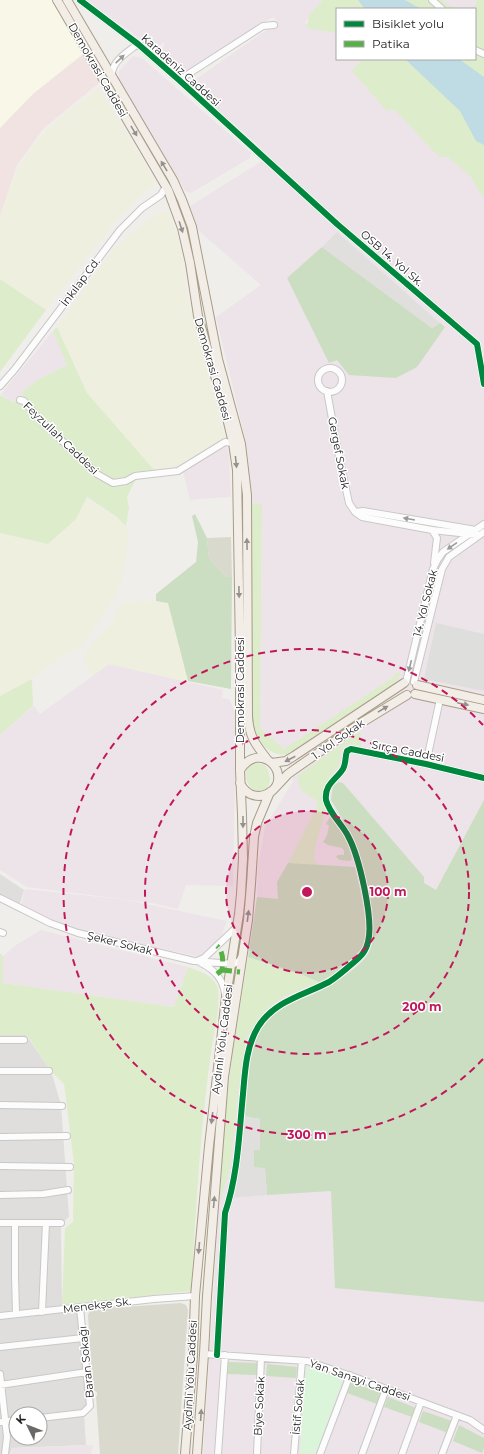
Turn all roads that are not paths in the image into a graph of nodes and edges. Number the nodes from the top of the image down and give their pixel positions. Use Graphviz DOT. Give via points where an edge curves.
graph roads {
  1 [pos="57,0"];
  2 [pos="67,0"];
  3 [pos="80,0"];
  4 [pos="432,0"];
  5 [pos="90,8"];
  6 [pos="441,8"];
  7 [pos="72,11"];
  8 [pos="72,24"];
  9 [pos="274,25"];
  10 [pos="138,44"];
  11 [pos="112,79"];
  12 [pos="179,80"];
  13 [pos="265,159"];
  14 [pos="165,184"];
  15 [pos="155,198"];
  16 [pos="182,200"];
  17 [pos="173,203"];
  18 [pos="201,278"];
  19 [pos="193,289"];
  20 [pos="477,344"];
  21 [pos="484,350"];
  22 [pos="484,384"];
  23 [pos="0,386"];
  24 [pos="327,391"];
  25 [pos="20,400"];
  26 [pos="233,443"];
  27 [pos="355,512"];
  28 [pos="484,524"];
  29 [pos="432,530"];
  30 [pos="479,532"];
  31 [pos="468,535"];
  32 [pos="433,569"];
  33 [pos="410,687"];
  34 [pos="440,699"];
  35 [pos="484,700"];
  36 [pos="484,709"];
  37 [pos="356,715"];
  38 [pos="361,723"];
  39 [pos="270,761"];
  40 [pos="426,764"];
  41 [pos="240,770"];
  42 [pos="484,778"];
  43 [pos="240,783"];
  44 [pos="272,791"];
  45 [pos="0,898"];
  46 [pos="237,927"];
  47 [pos="214,949"];
  48 [pos="242,955"];
  49 [pos="194,961"];
  50 [pos="223,963"];
  51 [pos="232,964"];
  52 [pos="226,1002"];
  53 [pos="0,1040"];
  54 [pos="24,1040"];
  55 [pos="49,1071"];
  56 [pos="0,1072"];
  57 [pos="0,1105"];
  58 [pos="62,1106"];
  59 [pos="67,1136"];
  60 [pos="0,1137"];
  61 [pos="0,1166"];
  62 [pos="70,1167"];
  63 [pos="68,1190"];
  64 [pos="0,1196"];
  65 [pos="0,1223"];
  66 [pos="15,1223"];
  67 [pos="46,1223"];
  68 [pos="61,1223"];
  69 [pos="195,1296"];
  70 [pos="207,1296"];
  71 [pos="80,1308"];
  72 [pos="42,1312"];
  73 [pos="16,1314"];
  74 [pos="0,1316"];
  75 [pos="83,1338"];
  76 [pos="0,1347"];
  77 [pos="204,1354"];
  78 [pos="217,1355"];
  79 [pos="224,1355"];
  80 [pos="261,1358"];
  81 [pos="302,1361"];
  82 [pos="87,1372"];
  83 [pos="0,1374"];
  84 [pos="350,1375"];
  85 [pos="1,1385"];
  86 [pos="386,1389"];
  87 [pos="422,1402"];
  88 [pos="457,1415"];
  89 [pos="48,1417"];
  90 [pos="3,1422"];
  91 [pos="484,1430"];
  92 [pos="5,1454"];
  93 [pos="185,1454"];
  94 [pos="197,1454"];
  95 [pos="218,1454"];
  96 [pos="257,1454"];
  97 [pos="294,1454"];
  98 [pos="320,1454"];
  99 [pos="362,1454"];
  100 [pos="402,1454"];
  101 [pos="442,1454"];
  1 -- 8 [label="main road, Demokrasi Caddesi"];
  2 -- 7 [label="main road, Demokrasi Caddesi"];
  3 -- 5 [label="street, Karadeniz Caddesi"];
  4 -- 6 [label="street"];
  5 -- 7 [label="street" via="81,5"];
  5 -- 10 [label="street, Karadeniz Caddesi"];
  7 -- 8 [label="street"];
  7 -- 11 [label="main road, Demokrasi Caddesi"];
  8 -- 14 [label="main road, Demokrasi Caddesi, one-way"];
  9 -- 12 [label="street, Karadeniz Caddesi" via="263,26"];
  11 -- 10 [label="street, one-way" via="115,64"];
  10 -- 12 [label="street, Karadeniz Caddesi"];
  16 -- 11 [label="main road, Demokrasi Caddesi, one-way" via="173,180"];
  12 -- 13 [label="street, Karadeniz Caddesi"];
  13 -- 20 [label="street, OSB 14. Yol Sk."];
  14 -- 15 [label="street, İnkılap Cd." via="163,192"];
  14 -- 16 [label="main road" via="174,196"];
  14 -- 17 [label="main road, Demokrasi Caddesi"];
  15 -- 17 [label="street" via="164,196"];
  15 -- 23 [label="street, İnkılap Cd." via="120,230"];
  16 -- 18 [label="main road, Demokrasi Caddesi" via="196,242"];
  17 -- 19 [label="main road, Demokrasi Caddesi, one-way" via="182,228"];
  18 -- 19 [label="main road"];
  39 -- 18 [label="main road, Demokrasi Caddesi, one-way" via="252,738 249,729 247,495 242,450 218,359"];
  19 -- 26 [label="main road, Demokrasi Caddesi"];
  20 -- 21 [label="street, OSB 14. Yol Sk."];
  20 -- 22 [label="street"];
  24 -- 24 [label="street" via="338,389 342,382 341,374 334,368 326,368 318,376 320,387"];
  24 -- 27 [label="street, Gergef Sokak" via="349,503"];
  25 -- 26 [label="street, Feyzullah Caddesi" via="24,401 97,474 113,483 126,481 135,476 178,471 225,442"];
  26 -- 41 [label="main road, Demokrasi Caddesi, one-way" via="237,470 238,513"];
  27 -- 29 [label="street" via="362,517"];
  30 -- 27 [label="street, one-way" via="363,511"];
  28 -- 30 [label="street, 14. Yol Sokak"];
  29 -- 31 [label="street"];
  29 -- 32 [label="street" via="437,543"];
  30 -- 31 [label="street"];
  30 -- 33 [label="street, 14. Yol Sokak" via="449,557 442,569"];
  31 -- 32 [label="street, 14. Yol Sokak, one-way" via="443,552"];
  32 -- 33 [label="street, 14. Yol Sokak, one-way"];
  33 -- 34 [label="main road"];
  33 -- 35 [label="main road"];
  33 -- 37 [label="main road, 1. Yol Sokak"];
  38 -- 33 [label="main road, 1. Yol Sokak, one-way"];
  34 -- 36 [label="main road, one-way"];
  34 -- 40 [label="street"];
  37 -- 38 [label="main road"];
  37 -- 39 [label="main road, 1. Yol Sokak, one-way" via="286,761"];
  38 -- 44 [label="main road, 1. Yol Sokak" via="288,774"];
  39 -- 41 [label="main road" via="254,758"];
  39 -- 44 [label="main road" via="278,773"];
  40 -- 42 [label="street, Sırça Caddesi"];
  40 -- 78 [label="street, Sırça Caddesi" via="351,749 347,751 343,769 330,784 327,792 326,800 353,845 360,867 370,934 362,955 330,981 277,1007 258,1026 251,1040 246,1059 236,1168 225,1213"];
  41 -- 43 [label="main road"];
  43 -- 44 [label="main road" via="243,789 255,796"];
  43 -- 46 [label="main road, Aydınlı Yolu Caddesi, one-way" via="243,858"];
  48 -- 44 [label="main road, Aydınlı Yolu Caddesi, one-way" via="252,884 254,837 257,823"];
  45 -- 49 [label="street, Şeker Sokak" via="50,923 78,933"];
  46 -- 47 [label="street"];
  46 -- 51 [label="main road, Aydınlı Yolu Caddesi"];
  47 -- 49 [label="street" via="204,958"];
  47 -- 50 [label="street" via="213,958"];
  48 -- 51 [label="street" via="239,961"];
  70 -- 48 [label="main road, Aydınlı Yolu Caddesi, one-way" via="224,1077"];
  49 -- 50 [label="street, Şeker Sokak"];
  49 -- 52 [label="street" via="209,968 218,976 224,988"];
  50 -- 51 [label="street, Şeker Sokak"];
  51 -- 52 [label="main road, Aydınlı Yolu Caddesi"];
  52 -- 69 [label="main road, Aydınlı Yolu Caddesi, one-way"];
  53 -- 54 [label="street"];
  55 -- 56 [label="street"];
  57 -- 58 [label="street"];
  59 -- 60 [label="street"];
  61 -- 62 [label="street"];
  63 -- 64 [label="street"];
  65 -- 66 [label="street"];
  66 -- 67 [label="street"];
  66 -- 73 [label="street"];
  67 -- 68 [label="street"];
  67 -- 72 [label="street"];
  69 -- 70 [label="main road"];
  69 -- 71 [label="street, Menekşe Sk."];
  69 -- 93 [label="main road, Aydınlı Yolu Caddesi"];
  70 -- 77 [label="main road, Aydınlı Yolu Caddesi"];
  71 -- 72 [label="street, Menekşe Sk."];
  71 -- 75 [label="street, Baran Sokağı"];
  72 -- 73 [label="street, Menekşe Sk."];
  73 -- 74 [label="street, Menekşe Sk."];
  75 -- 76 [label="street"];
  75 -- 82 [label="street, Baran Sokağı"];
  77 -- 78 [label="street, Yan Sanayi Caddesi"];
  94 -- 77 [label="main road, Aydınlı Yolu Caddesi, one-way"];
  78 -- 79 [label="street, Yan Sanayi Caddesi"];
  79 -- 80 [label="street, Yan Sanayi Caddesi"];
  79 -- 95 [label="street"];
  80 -- 81 [label="street, Yan Sanayi Caddesi"];
  80 -- 96 [label="street, Biye Sokak"];
  81 -- 84 [label="street, Yan Sanayi Caddesi"];
  81 -- 97 [label="street, İstif Sokak"];
  82 -- 85 [label="street"];
  82 -- 89 [label="street, Baran Sokağı" via="90,1406 83,1413"];
  83 -- 85 [label="street"];
  84 -- 86 [label="street, Yan Sanayi Caddesi"];
  84 -- 98 [label="street"];
  85 -- 90 [label="street"];
  86 -- 87 [label="street, Yan Sanayi Caddesi"];
  86 -- 99 [label="street"];
  87 -- 88 [label="street, Yan Sanayi Caddesi"];
  87 -- 100 [label="street"];
  88 -- 91 [label="street, Yan Sanayi Caddesi"];
  88 -- 101 [label="street"];
  90 -- 92 [label="street" via="7,1437"];
}
